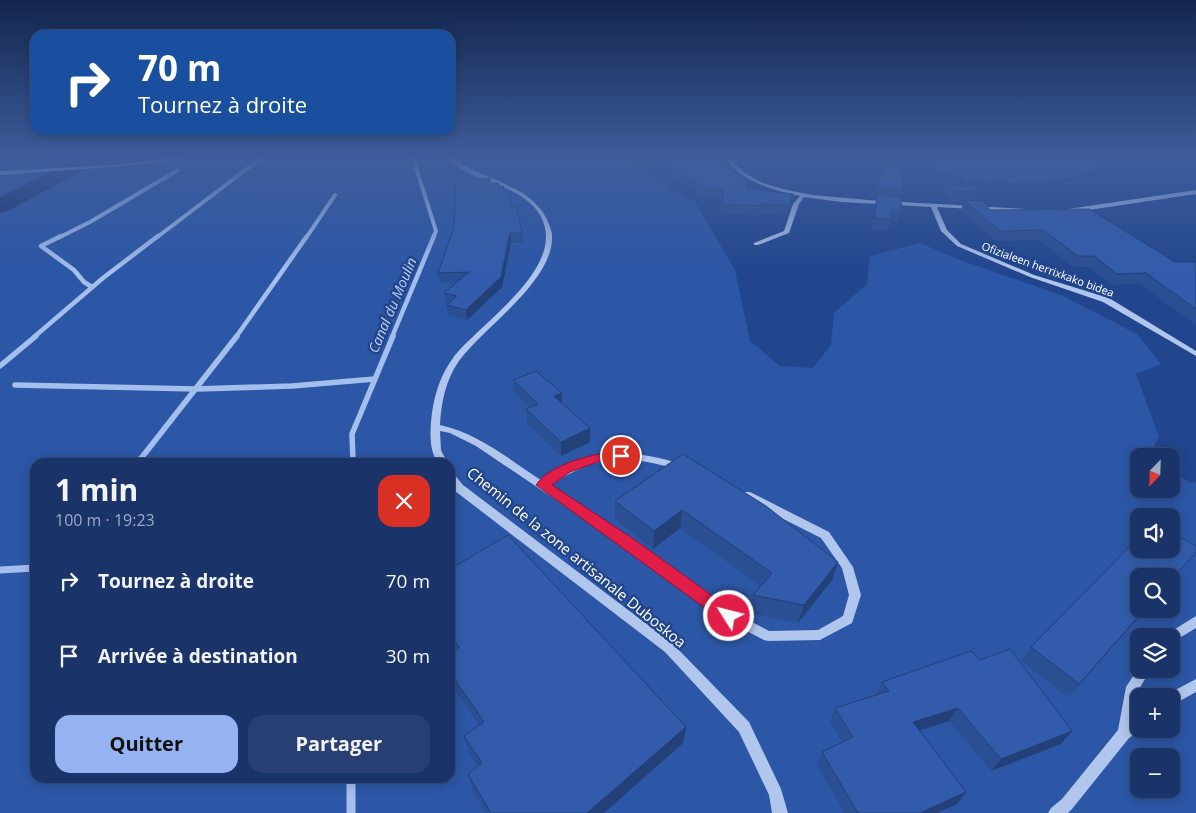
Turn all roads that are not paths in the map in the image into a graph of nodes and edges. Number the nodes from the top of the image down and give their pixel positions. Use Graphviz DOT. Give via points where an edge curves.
graph roads {
  1 [pos="523,196"];
  2 [pos="802,196"];
  3 [pos="809,196"];
  4 [pos="1168,196"];
  5 [pos="933,205"];
  6 [pos="1033,211"];
  7 [pos="1059,211"];
  8 [pos="756,244"];
  9 [pos="1196,354"];
  10 [pos="435,427"];
  11 [pos="438,458"];
  12 [pos="689,468"];
  13 [pos="455,482"];
  14 [pos="543,485"];
  15 [pos="736,491"];
  16 [pos="1196,621"];
  17 [pos="1180,632"];
  18 [pos="1139,678"];
  19 [pos="1196,685"];
  20 [pos="1180,695"];
  21 [pos="1130,729"];
  22 [pos="1124,733"];
  23 [pos="780,813"];
  24 [pos="1056,813"];
  1 -- 10 [label="street" via="545,220 549,244 540,266 520,294 456,359 445,378 436,406"];
  2 -- 8 [label="street" via="796,204 787,232"];
  3 -- 5 [label="street"];
  4 -- 7 [label="street"];
  5 -- 6 [label="street"];
  5 -- 9 [label="street, Ofizialeen herrixkako bidea" via="944,232 959,245 1032,276 1106,300"];
  10 -- 11 [label="street"];
  10 -- 14 [label="street" via="479,444 496,458"];
  12 -- 14 [label="street" via="639,455 602,456 566,469"];
  13 -- 23 [label="street, Chemin de la zone artisanale Duboskoa" via="669,648 744,727 776,794"];
  14 -- 15 [label="street" via="729,616 768,636 820,635 848,619 855,595 850,576 825,535"];
  16 -- 17 [label="street"];
  18 -- 22 [label="street" via="1133,687"];
  19 -- 20 [label="street"];
  21 -- 22 [label="street"];
  22 -- 24 [label="street" via="1068,804"];
}
